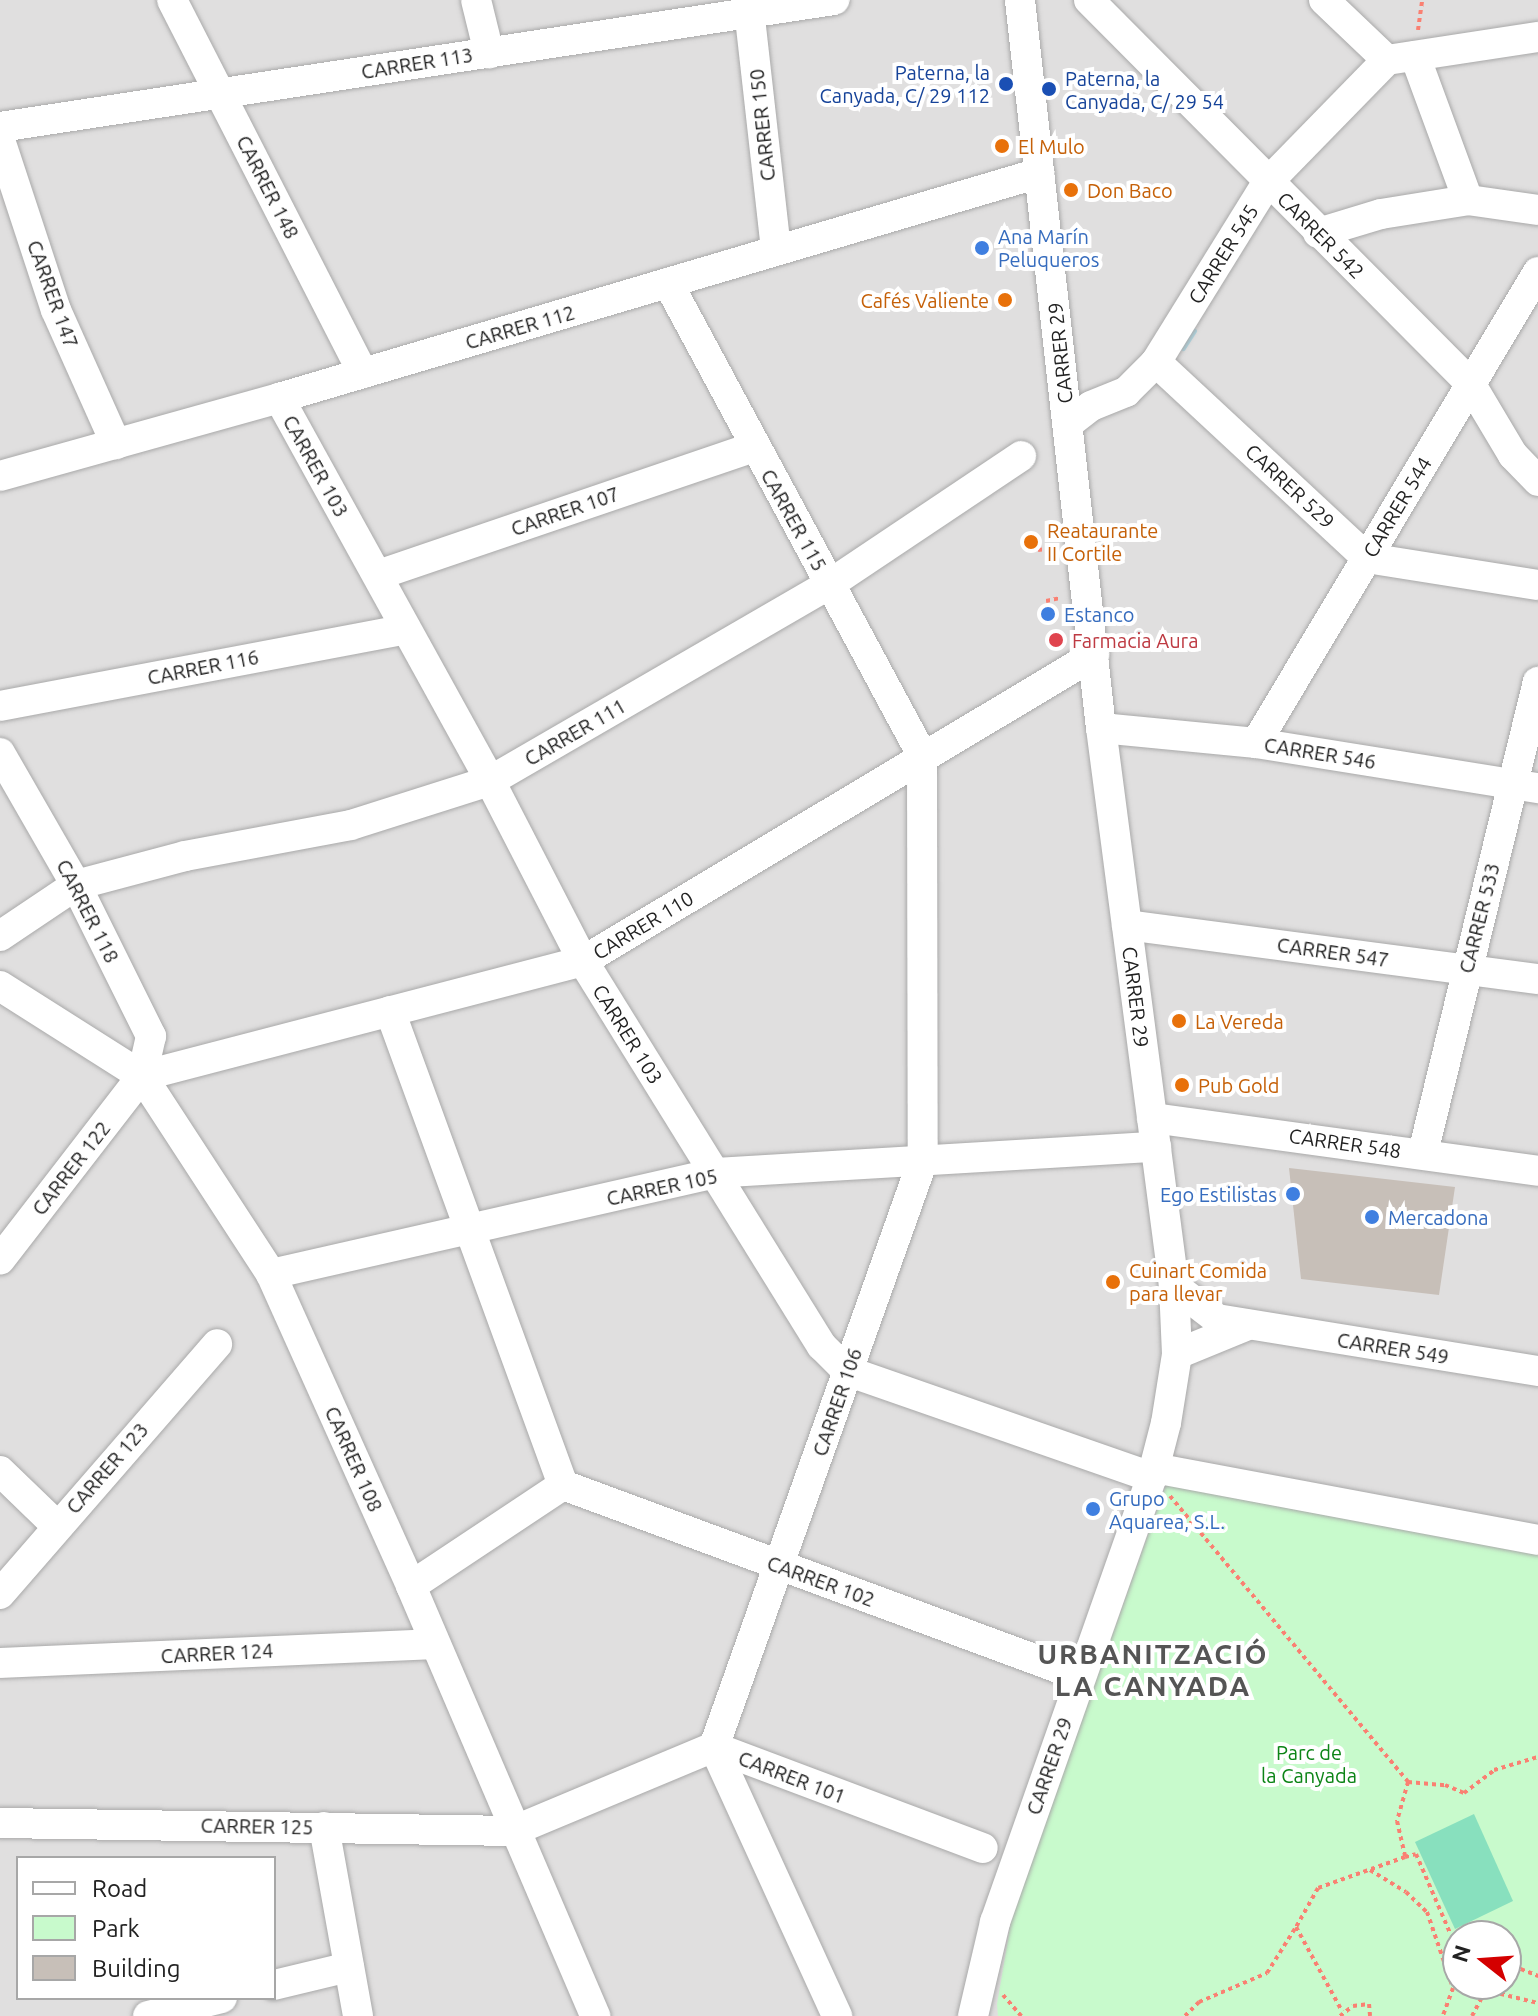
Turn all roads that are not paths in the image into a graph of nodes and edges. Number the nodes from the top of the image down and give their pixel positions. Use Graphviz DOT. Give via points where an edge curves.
graph roads {
  1 [pos="172,0"];
  2 [pos="476,0"];
  3 [pos="834,0"];
  4 [pos="1020,0"];
  5 [pos="1089,0"];
  6 [pos="1324,0"];
  7 [pos="749,6"];
  8 [pos="1538,37"];
  9 [pos="489,53"];
  10 [pos="1401,58"];
  11 [pos="220,93"];
  12 [pos="0,127"];
  13 [pos="0,140"];
  14 [pos="1039,173"];
  15 [pos="1267,183"];
  16 [pos="1468,200"];
  17 [pos="1538,210"];
  18 [pos="1318,233"];
  19 [pos="776,250"];
  20 [pos="1538,272"];
  21 [pos="668,283"];
  22 [pos="1156,362"];
  23 [pos="363,373"];
  24 [pos="1470,383"];
  25 [pos="279,398"];
  26 [pos="1068,424"];
  27 [pos="116,444"];
  28 [pos="753,447"];
  29 [pos="1021,456"];
  30 [pos="0,476"];
  31 [pos="1538,481"];
  32 [pos="1367,558"];
  33 [pos="378,575"];
  34 [pos="830,584"];
  35 [pos="1538,585"];
  36 [pos="406,629"];
  37 [pos="1094,655"];
  38 [pos="1538,682"];
  39 [pos="0,706"];
  40 [pos="1101,728"];
  41 [pos="1256,743"];
  42 [pos="0,753"];
  43 [pos="922,755"];
  44 [pos="490,781"];
  45 [pos="1525,787"];
  46 [pos="76,885"];
  47 [pos="1127,925"];
  48 [pos="0,936"];
  49 [pos="583,961"];
  50 [pos="1465,970"];
  51 [pos="1538,979"];
  52 [pos="0,986"];
  53 [pos="390,1011"];
  54 [pos="142,1076"];
  55 [pos="1152,1118"];
  56 [pos="1156,1147"];
  57 [pos="1423,1153"];
  58 [pos="923,1160"];
  59 [pos="1538,1171"];
  60 [pos="714,1173"];
  61 [pos="470,1227"];
  62 [pos="0,1260"];
  63 [pos="271,1274"];
  64 [pos="1174,1286"];
  65 [pos="1248,1325"];
  66 [pos="217,1344"];
  67 [pos="1177,1354"];
  68 [pos="847,1371"];
  69 [pos="1538,1371"];
  70 [pos="0,1471"];
  71 [pos="1153,1472"];
  72 [pos="563,1485"];
  73 [pos="57,1526"];
  74 [pos="1538,1540"];
  75 [pos="780,1566"];
  76 [pos="411,1586"];
  77 [pos="0,1594"];
  78 [pos="433,1644"];
  79 [pos="0,1663"];
  80 [pos="1080,1676"];
  81 [pos="714,1747"];
  82 [pos="0,1823"];
  83 [pos="324,1827"];
  84 [pos="513,1831"];
  85 [pos="983,1848"];
  86 [pos="349,1967"];
  87 [pos="276,1985"];
  88 [pos="983,1997"];
  89 [pos="214,2000"];
  90 [pos="148,2016"];
  91 [pos="358,2016"];
  92 [pos="595,2016"];
  93 [pos="837,2016"];
  94 [pos="951,2016"];
  1 -- 11 [label="street, CARRER 148"];
  2 -- 9 [label="street"];
  3 -- 7 [label="street, CARRER 113"];
  4 -- 14 [label="street, CARRER 29"];
  5 -- 15 [label="street, CARRER 542"];
  6 -- 10 [label="street"];
  7 -- 9 [label="street, CARRER 113"];
  7 -- 19 [label="street, CARRER 150"];
  8 -- 10 [label="street"];
  9 -- 11 [label="street, CARRER 113"];
  10 -- 15 [label="street, CARRER 545"];
  10 -- 16 [label="street"];
  11 -- 12 [label="street, CARRER 113"];
  11 -- 23 [label="street, CARRER 148"];
  13 -- 27 [label="street, CARRER 147" via="56,310"];
  14 -- 19 [label="street, CARRER 112"];
  14 -- 26 [label="street, CARRER 29"];
  15 -- 18 [label="street, CARRER 542"];
  15 -- 22 [label="street, CARRER 545"];
  16 -- 17 [label="street"];
  16 -- 18 [label="street" via="1381,214"];
  18 -- 24 [label="street, CARRER 542"];
  19 -- 21 [label="street, CARRER 112"];
  20 -- 24 [label="street, CARRER 544"];
  21 -- 23 [label="street, CARRER 112"];
  21 -- 28 [label="street, CARRER 115"];
  22 -- 26 [label="street, CARRER 545" via="1126,392 1091,406"];
  22 -- 32 [label="street, CARRER 529"];
  23 -- 25 [label="street, CARRER 112"];
  24 -- 31 [label="street, CARRER 542" via="1513,455"];
  24 -- 32 [label="street, CARRER 544"];
  25 -- 27 [label="street, CARRER 112"];
  25 -- 33 [label="street, CARRER 103"];
  26 -- 37 [label="street, CARRER 29"];
  27 -- 30 [label="street, CARRER 112"];
  28 -- 33 [label="street, CARRER 107"];
  28 -- 34 [label="street, CARRER 115"];
  29 -- 34 [label="street, CARRER 111"];
  32 -- 35 [label="street"];
  32 -- 41 [label="street, CARRER 544"];
  33 -- 36 [label="street, CARRER 103"];
  34 -- 43 [label="street, CARRER 115"];
  34 -- 44 [label="street, CARRER 111"];
  36 -- 39 [label="street, CARRER 116"];
  36 -- 44 [label="street, CARRER 103"];
  37 -- 40 [label="street, CARRER 29"];
  37 -- 43 [label="street, CARRER 110"];
  38 -- 45 [label="street, CARRER 533"];
  40 -- 41 [label="street, CARRER 546"];
  40 -- 47 [label="street, CARRER 29"];
  41 -- 45 [label="street, CARRER 546"];
  42 -- 46 [label="street, CARRER 118"];
  43 -- 49 [label="street, CARRER 110"];
  43 -- 58 [label="street, CARRER 106"];
  44 -- 46 [label="street, CARRER 111" via="351,825 185,856"];
  44 -- 49 [label="street, CARRER 103"];
  45 -- 50 [label="street, CARRER 533"];
  46 -- 48 [label="street, CARRER 111"];
  46 -- 54 [label="street, CARRER 118" via="151,1036"];
  47 -- 50 [label="street, CARRER 547"];
  47 -- 55 [label="street, CARRER 29"];
  49 -- 53 [label="street, CARRER 110"];
  49 -- 60 [label="street, CARRER 103"];
  50 -- 51 [label="street, CARRER 547"];
  50 -- 57 [label="street, CARRER 533"];
  52 -- 54 [label="street, CARRER 108"];
  53 -- 54 [label="street, CARRER 110"];
  53 -- 61 [label="street"];
  54 -- 62 [label="street, CARRER 122"];
  54 -- 63 [label="street, CARRER 108"];
  55 -- 56 [label="street, CARRER 29"];
  55 -- 57 [label="street, CARRER 548"];
  56 -- 58 [label="street, CARRER 105"];
  56 -- 64 [label="street, CARRER 29"];
  57 -- 59 [label="street, CARRER 548"];
  58 -- 60 [label="street, CARRER 105"];
  58 -- 68 [label="street, CARRER 106"];
  60 -- 61 [label="street, CARRER 105"];
  60 -- 68 [label="street, CARRER 103" via="822,1346"];
  61 -- 63 [label="street, CARRER 105"];
  61 -- 72 [label="street"];
  63 -- 76 [label="street, CARRER 108"];
  64 -- 65 [label="street, CARRER 549" via="1217,1319"];
  64 -- 67 [label="street, CARRER 29"];
  65 -- 67 [label="street"];
  65 -- 69 [label="street, CARRER 549"];
  66 -- 73 [label="street, CARRER 123"];
  67 -- 71 [label="street, CARRER 29"];
  68 -- 71 [label="street, CARRER 103"];
  68 -- 75 [label="street, CARRER 106"];
  70 -- 73 [label="street"];
  71 -- 74 [label="street, CARRER 103"];
  71 -- 80 [label="street, CARRER 29"];
  72 -- 75 [label="street, CARRER 102"];
  72 -- 76 [label="street"];
  73 -- 77 [label="street, CARRER 123"];
  75 -- 80 [label="street, CARRER 102"];
  75 -- 81 [label="street, CARRER 106"];
  76 -- 78 [label="street, CARRER 108"];
  78 -- 79 [label="street, CARRER 124"];
  78 -- 84 [label="street, CARRER 108"];
  80 -- 88 [label="street, CARRER 29" via="995,1922"];
  81 -- 84 [label="street, CARRER 101"];
  81 -- 85 [label="street, CARRER 101"];
  81 -- 93 [label="street"];
  82 -- 83 [label="street, CARRER 125"];
  83 -- 84 [label="street, CARRER 125"];
  83 -- 86 [label="street"];
  84 -- 92 [label="street, CARRER 108"];
  86 -- 87 [label="street"];
  86 -- 91 [label="street"];
  88 -- 94 [label="street"];
  89 -- 90 [label="street"];
}
